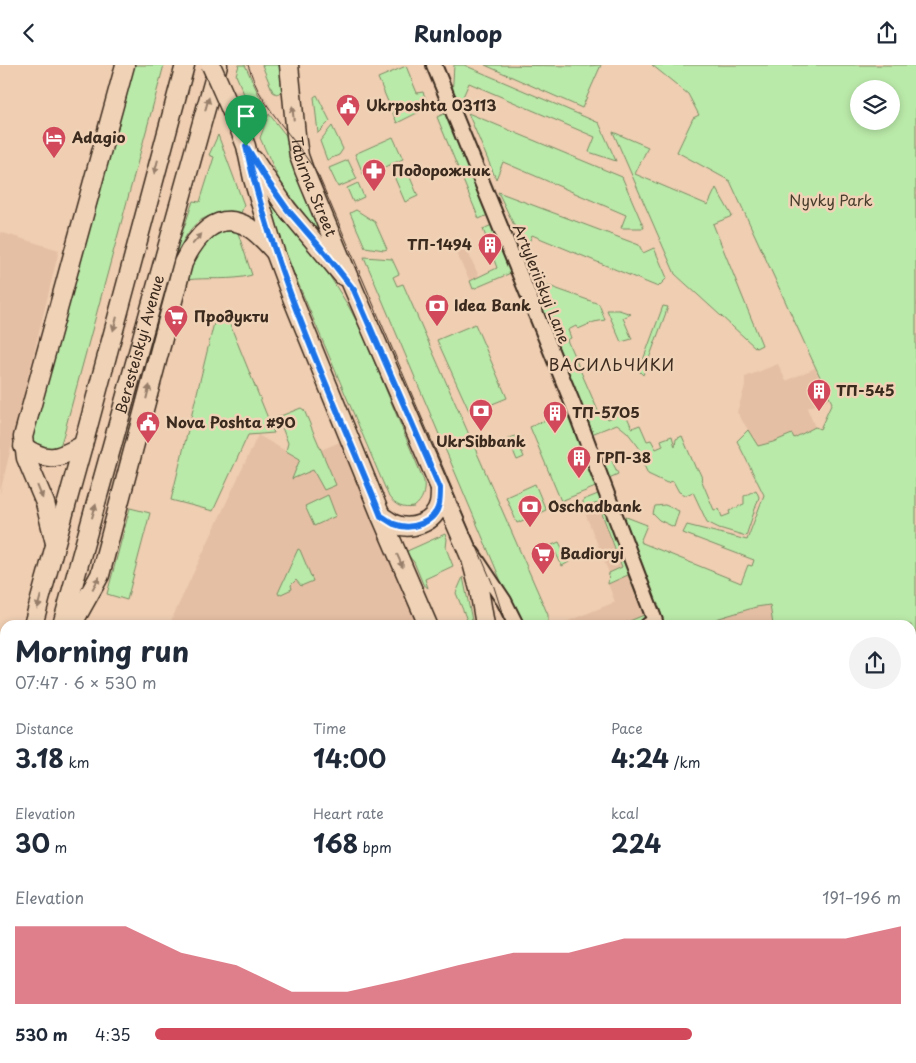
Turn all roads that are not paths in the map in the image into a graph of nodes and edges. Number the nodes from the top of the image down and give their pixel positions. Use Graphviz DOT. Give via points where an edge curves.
graph roads {
  1 [pos="125,65"];
  2 [pos="184,65"];
  3 [pos="212,65"];
  4 [pos="218,65"];
  5 [pos="289,65"];
  6 [pos="434,65"];
  7 [pos="246,146"];
  8 [pos="275,252"];
  9 [pos="354,290"];
  10 [pos="83,445"];
  11 [pos="23,446"];
  12 [pos="440,488"];
  13 [pos="381,516"];
  14 [pos="464,540"];
  15 [pos="55,544"];
  16 [pos="34,620"];
  17 [pos="63,620"];
  18 [pos="75,620"];
  19 [pos="426,620"];
  20 [pos="484,620"];
  21 [pos="514,620"];
  22 [pos="655,620"];
  1 -- 11 [label="main road"];
  2 -- 10 [label="main road, Beresteiskyi Avenue, one-way"];
  3 -- 7 [label="main road, bridge"];
  17 -- 4 [label="main road, Beresteiskyi Avenue, one-way"];
  9 -- 5 [label="main road, Tabirna Street, one-way" via="299,156"];
  6 -- 22 [label="street, Artyleriiskyi Lane" via="572,402"];
  7 -- 8 [label="main road"];
  7 -- 9 [label="main road" via="287,209"];
  8 -- 13 [label="main road"];
  18 -- 8 [label="main road, one-way" via="100,575 182,263 190,248 210,226 234,221 259,235"];
  9 -- 12 [label="main road, Tabirna Street"];
  10 -- 11 [label="main road" via="59,457 49,458"];
  10 -- 15 [label="main road, Beresteiskyi Avenue"];
  11 -- 15 [label="main road, one-way" via="45,503"];
  12 -- 13 [label="main road" via="439,505 425,522 403,526"];
  12 -- 14 [label="main road, Tabirna Street"];
  13 -- 19 [label="main road, one-way"];
  14 -- 20 [label="main road" via="480,589"];
  14 -- 21 [label="street, Tabirna Street"];
  15 -- 16 [label="main road, Beresteiskyi Avenue, one-way"];
}
